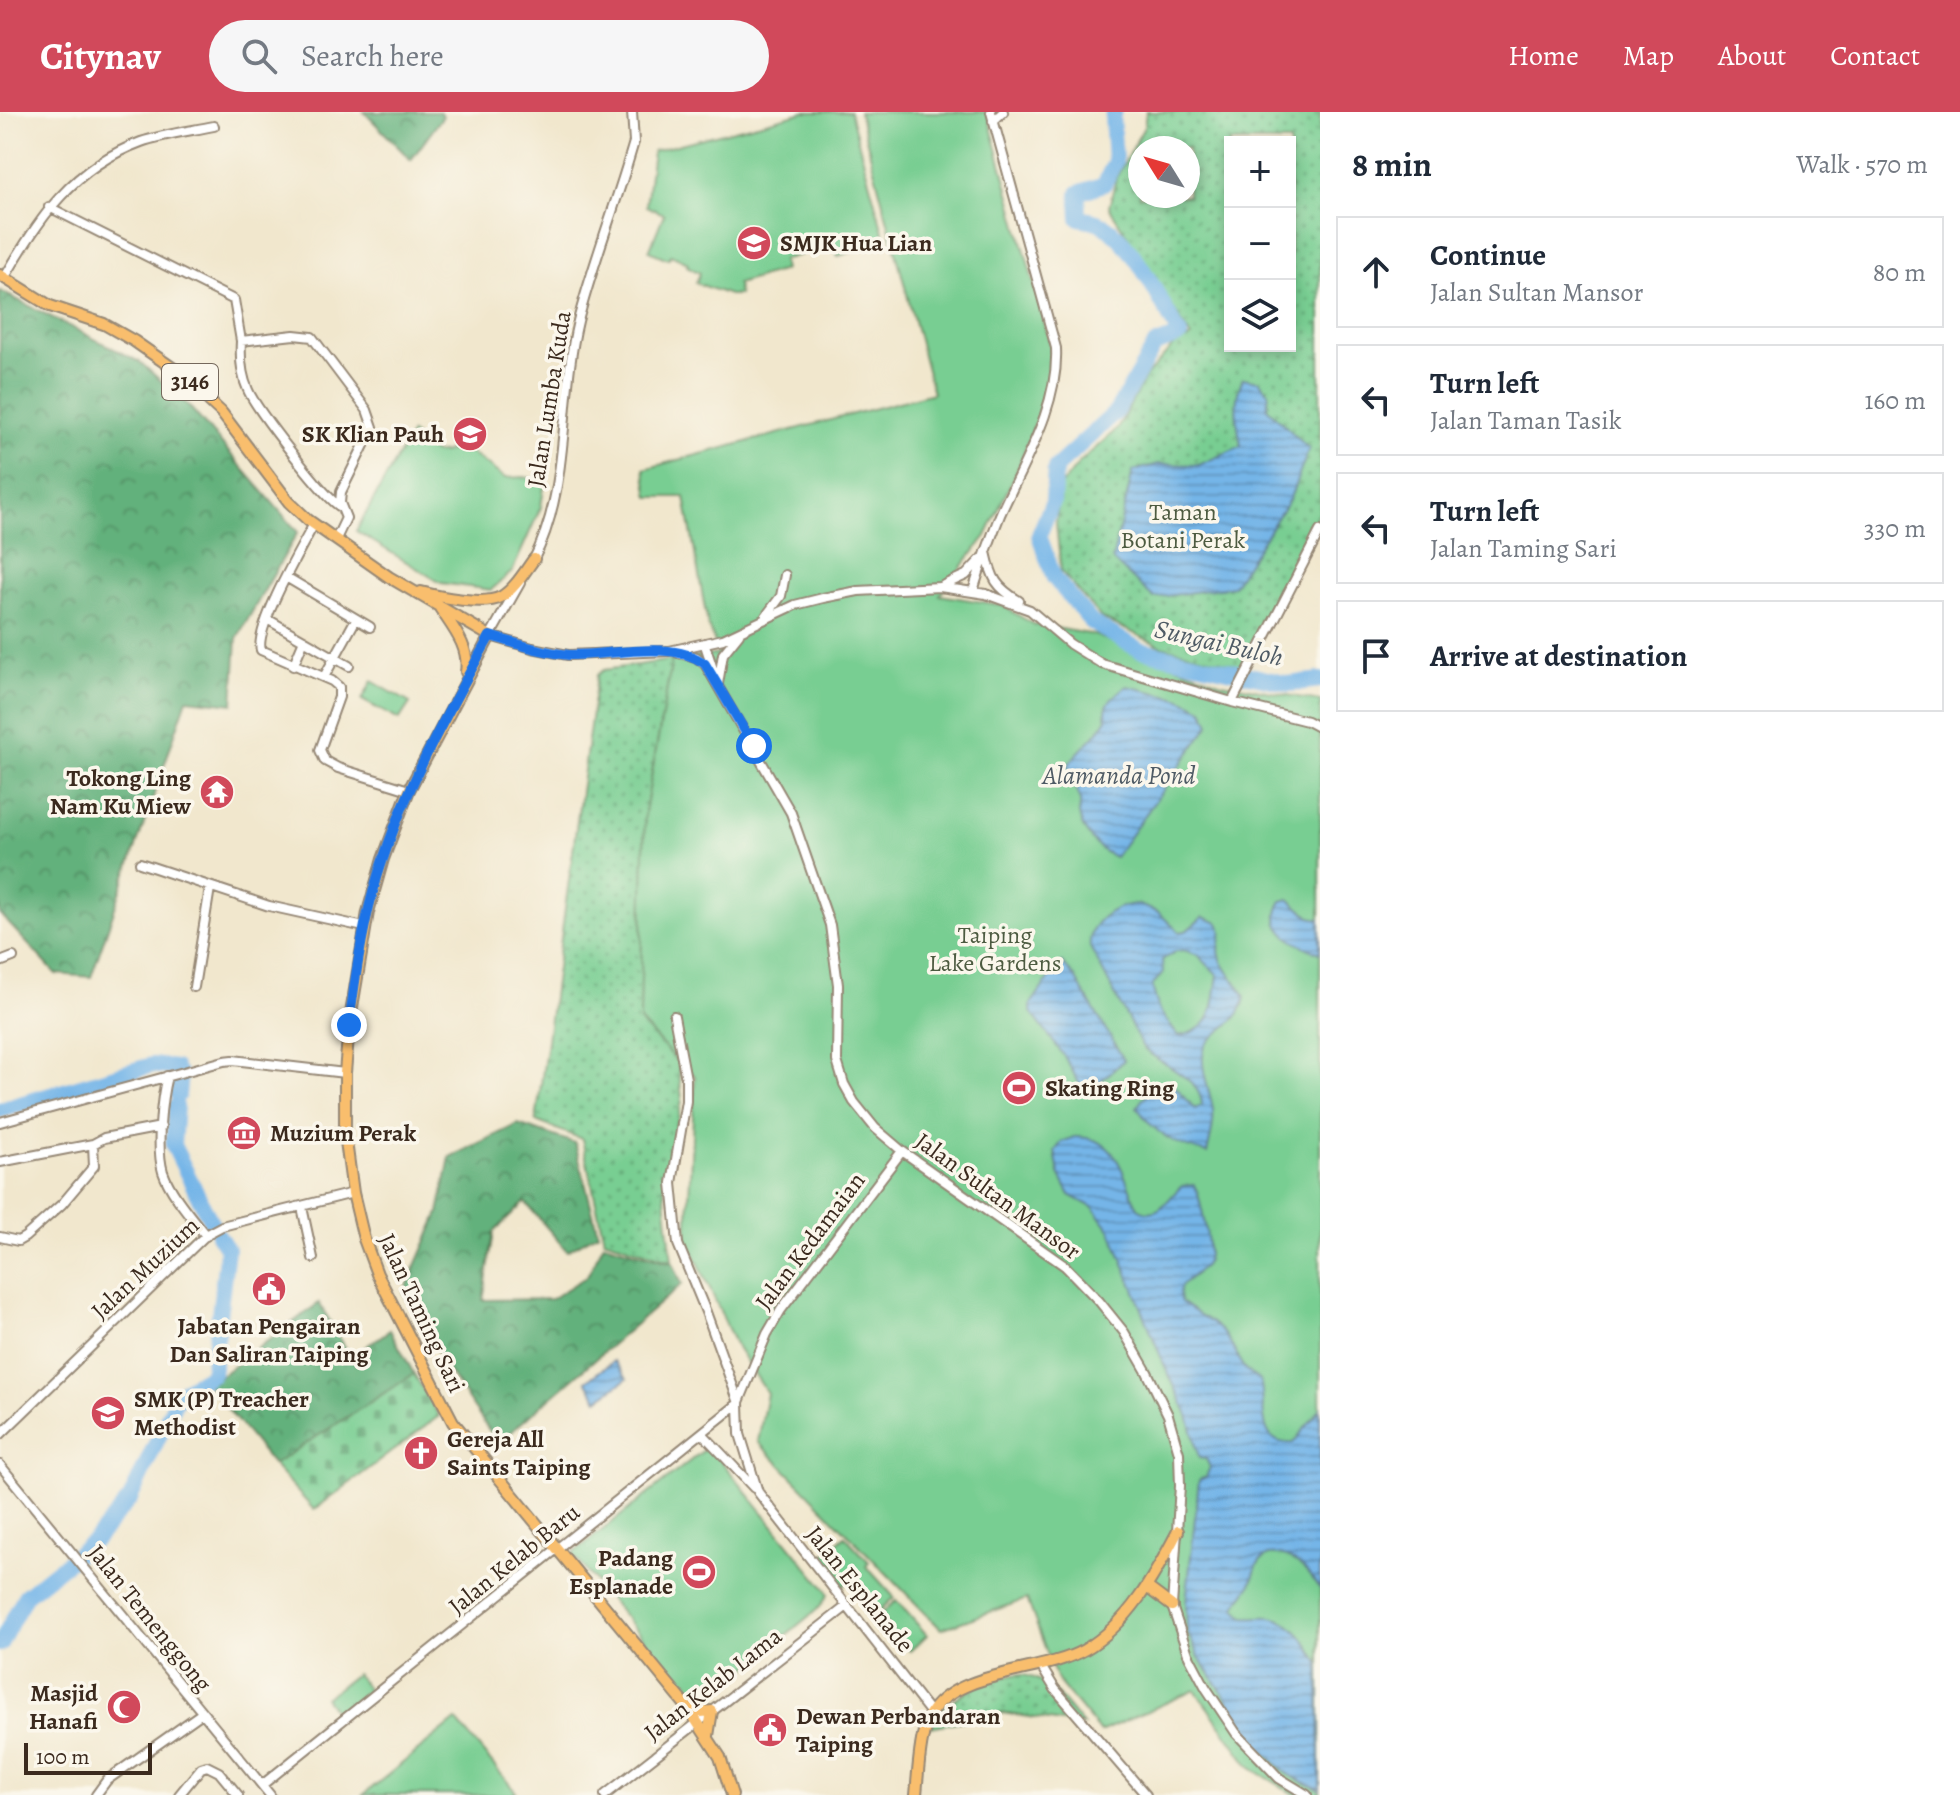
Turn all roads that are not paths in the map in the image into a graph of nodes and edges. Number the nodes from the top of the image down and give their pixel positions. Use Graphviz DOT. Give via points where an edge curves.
graph roads {
  1 [pos="632,112"];
  2 [pos="1003,112"];
  3 [pos="992,116"];
  4 [pos="214,126"];
  5 [pos="49,207"];
  6 [pos="2,276"];
  7 [pos="241,341"];
  8 [pos="341,507"];
  9 [pos="314,524"];
  10 [pos="1320,531"];
  11 [pos="336,539"];
  12 [pos="986,551"];
  13 [pos="534,559"];
  14 [pos="785,575"];
  15 [pos="286,577"];
  16 [pos="940,587"];
  17 [pos="411,589"];
  18 [pos="973,591"];
  19 [pos="440,607"];
  20 [pos="1030,610"];
  21 [pos="267,619"];
  22 [pos="356,619"];
  23 [pos="763,619"];
  24 [pos="370,627"];
  25 [pos="742,630"];
  26 [pos="490,636"];
  27 [pos="304,640"];
  28 [pos="705,645"];
  29 [pos="669,651"];
  30 [pos="334,657"];
  31 [pos="293,666"];
  32 [pos="349,666"];
  33 [pos="324,677"];
  34 [pos="464,682"];
  35 [pos="718,684"];
  36 [pos="1232,702"];
  37 [pos="1320,728"];
  38 [pos="409,790"];
  39 [pos="140,863"];
  40 [pos="210,888"];
  41 [pos="364,927"];
  42 [pos="13,957"];
  43 [pos="0,962"];
  44 [pos="194,987"];
  45 [pos="674,1016"];
  46 [pos="345,1073"];
  47 [pos="167,1076"];
  48 [pos="0,1122"];
  49 [pos="161,1127"];
  50 [pos="93,1144"];
  51 [pos="902,1151"];
  52 [pos="0,1162"];
  53 [pos="353,1193"];
  54 [pos="302,1207"];
  55 [pos="206,1236"];
  56 [pos="0,1237"];
  57 [pos="313,1258"];
  58 [pos="739,1403"];
  59 [pos="702,1433"];
  60 [pos="0,1435"];
  61 [pos="0,1465"];
  62 [pos="758,1492"];
  63 [pos="1178,1531"];
  64 [pos="558,1550"];
  65 [pos="1148,1588"];
  66 [pos="847,1606"];
  67 [pos="1172,1606"];
  68 [pos="1041,1666"];
  69 [pos="688,1708"];
  70 [pos="712,1711"];
  71 [pos="930,1712"];
  72 [pos="202,1713"];
  73 [pos="698,1722"];
  74 [pos="708,1737"];
  75 [pos="262,1785"];
  76 [pos="96,1795"];
  77 [pos="179,1795"];
  78 [pos="238,1795"];
  79 [pos="270,1795"];
  80 [pos="605,1795"];
  81 [pos="732,1795"];
  82 [pos="916,1795"];
  83 [pos="1146,1795"];
  84 [pos="1307,1795"];
  1 -- 13 [label="street, Jalan Lumba Kuda" via="634,142 578,322 553,506"];
  2 -- 3 [label="street"];
  3 -- 12 [label="street" via="1057,365 1028,458"];
  4 -- 5 [label="street" via="116,154"];
  5 -- 6 [label="street"];
  5 -- 7 [label="street" via="229,296 236,305"];
  6 -- 9 [label="main road, 3146" via="50,306 104,324 177,371 221,412 289,502"];
  7 -- 8 [label="street" via="243,376 252,399"];
  7 -- 8 [label="street" via="312,337 367,410 373,427 344,483"];
  8 -- 11 [label="street" via="345,522"];
  9 -- 11 [label="main road, 3146"];
  9 -- 15 [label="street"];
  10 -- 36 [label="street"];
  11 -- 17 [label="main road, 3146"];
  12 -- 16 [label="street" via="966,575"];
  12 -- 18 [label="street"];
  12 -- 20 [label="street" via="1001,590"];
  13 -- 17 [label="main road" via="510,591 490,601"];
  13 -- 26 [label="street, Jalan Lumba Kuda"];
  14 -- 23 [label="street" via="781,596"];
  15 -- 21 [label="street"];
  15 -- 22 [label="street"];
  16 -- 18 [label="street"];
  16 -- 23 [label="street" via="848,593 795,605"];
  17 -- 19 [label="main road, 3146"];
  18 -- 20 [label="street"];
  19 -- 26 [label="main road, 3146"];
  19 -- 34 [label="main road" via="464,646"];
  20 -- 36 [label="street" via="1102,664"];
  21 -- 27 [label="street"];
  21 -- 31 [label="street" via="261,650"];
  22 -- 24 [label="street"];
  22 -- 30 [label="street"];
  23 -- 25 [label="street"];
  25 -- 28 [label="street"];
  25 -- 35 [label="street" via="723,654"];
  26 -- 29 [label="street" via="568,655"];
  26 -- 34 [label="main road, Jalan Taming Sari"];
  27 -- 30 [label="street"];
  27 -- 31 [label="street"];
  28 -- 29 [label="street"];
  28 -- 35 [label="street"];
  29 -- 35 [label="street" via="696,657"];
  30 -- 32 [label="street"];
  30 -- 33 [label="street"];
  31 -- 33 [label="street"];
  33 -- 38 [label="street" via="339,687 320,750 325,761"];
  34 -- 38 [label="main road, Jalan Taming Sari"];
  35 -- 51 [label="street, Jalan Sultan Mansor" via="791,813 830,925 838,985 837,1061 844,1084 867,1119"];
  36 -- 37 [label="street"];
  38 -- 41 [label="main road, Jalan Taming Sari"];
  39 -- 40 [label="street"];
  40 -- 41 [label="street"];
  40 -- 44 [label="street"];
  41 -- 46 [label="main road, Jalan Taming Sari"];
  42 -- 43 [label="street"];
  45 -- 58 [label="street" via="686,1079 672,1183 678,1244"];
  46 -- 47 [label="street" via="233,1060"];
  46 -- 53 [label="main road, Jalan Taming Sari"];
  47 -- 48 [label="street"];
  47 -- 49 [label="street"];
  49 -- 50 [label="street"];
  49 -- 55 [label="street" via="163,1172"];
  50 -- 52 [label="street"];
  50 -- 56 [label="street" via="94,1166 62,1204 18,1241"];
  51 -- 58 [label="street, Jalan Kedamaian" via="781,1310"];
  51 -- 63 [label="street, Jalan Sultan Mansor" via="1065,1266 1124,1332 1173,1431 1180,1462"];
  53 -- 54 [label="street, Jalan Muzium"];
  53 -- 64 [label="main road, Jalan Taming Sari" via="377,1274 438,1396 453,1422"];
  54 -- 55 [label="street, Jalan Muzium" via="222,1226"];
  54 -- 57 [label="street"];
  55 -- 60 [label="street, Jalan Muzium"];
  58 -- 59 [label="street, Jalan Kelab Baru"];
  58 -- 62 [label="street, Jalan Esplanade" via="740,1434"];
  59 -- 62 [label="street, Jalan Esplanade"];
  59 -- 64 [label="street, Jalan Kelab Baru"];
  61 -- 72 [label="street, Jalan Temenggong"];
  62 -- 66 [label="street, Jalan Esplanade"];
  63 -- 65 [label="main road, Jalan Sultan Mansor"];
  63 -- 67 [label="street"];
  64 -- 69 [label="main road, Jalan Taming Sari"];
  64 -- 75 [label="street, Jalan Kelab Baru"];
  65 -- 67 [label="main road"];
  65 -- 68 [label="main road, Jalan Sultan Mansor" via="1093,1643"];
  66 -- 70 [label="street, Jalan Kelab Lama"];
  66 -- 71 [label="street, Jalan Esplanade"];
  67 -- 84 [label="street" via="1188,1654 1236,1733 1279,1778"];
  68 -- 71 [label="main road, Jalan Sultan Mansor" via="980,1680"];
  68 -- 83 [label="street"];
  69 -- 70 [label="main road"];
  69 -- 73 [label="main road, Jalan Taming Sari"];
  70 -- 73 [label="street, Jalan Kelab Lama"];
  70 -- 74 [label="main road"];
  71 -- 82 [label="main road"];
  72 -- 75 [label="street, Jalan Temenggong"];
  72 -- 76 [label="street" via="107,1780"];
  73 -- 74 [label="main road, Jalan Taming Sari"];
  73 -- 80 [label="street, Jalan Kelab Lama"];
  74 -- 81 [label="main road, Jalan Taming Sari"];
  75 -- 79 [label="street, Jalan Temenggong"];
  77 -- 78 [label="street" via="207,1766"];
}
